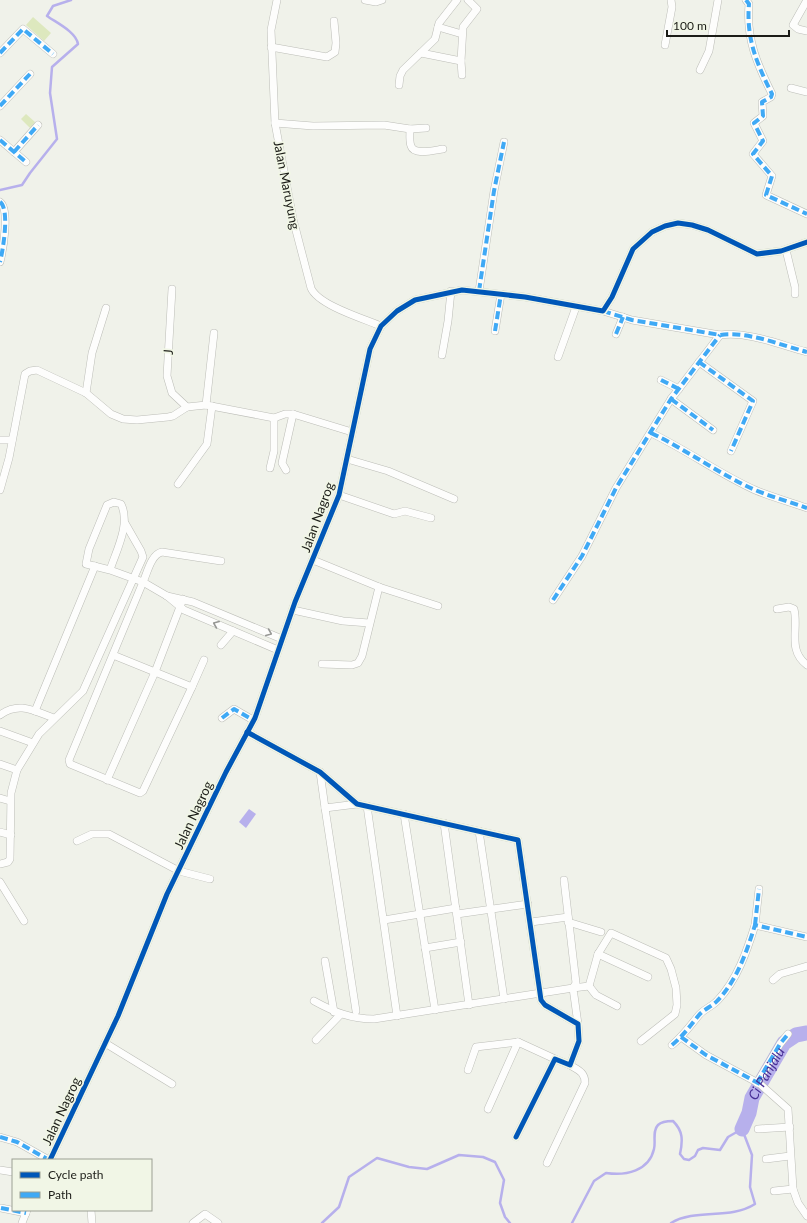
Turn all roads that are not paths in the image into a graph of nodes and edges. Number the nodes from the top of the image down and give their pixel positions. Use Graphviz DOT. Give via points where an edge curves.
graph roads {
  1 [pos="277,0"];
  2 [pos="365,0"];
  3 [pos="382,0"];
  4 [pos="457,0"];
  5 [pos="468,0"];
  6 [pos="671,0"];
  7 [pos="718,0"];
  8 [pos="746,0"];
  9 [pos="807,0"];
  10 [pos="334,21"];
  11 [pos="438,27"];
  12 [pos="807,31"];
  13 [pos="462,34"];
  14 [pos="665,45"];
  15 [pos="271,47"];
  16 [pos="0,53"];
  17 [pos="421,53"];
  18 [pos="53,54"];
  19 [pos="461,61"];
  20 [pos="700,70"];
  21 [pos="30,74"];
  22 [pos="462,75"];
  23 [pos="399,85"];
  24 [pos="790,88"];
  25 [pos="807,92"];
  26 [pos="0,106"];
  27 [pos="275,123"];
  28 [pos="38,125"];
  29 [pos="426,128"];
  30 [pos="410,129"];
  31 [pos="0,140"];
  32 [pos="504,142"];
  33 [pos="442,149"];
  34 [pos="14,152"];
  35 [pos="26,162"];
  36 [pos="1,203"];
  37 [pos="807,214"];
  38 [pos="2,241"];
  39 [pos="807,242"];
  40 [pos="786,250"];
  41 [pos="0,262"];
  42 [pos="172,289"];
  43 [pos="451,291"];
  44 [pos="479,291"];
  45 [pos="501,294"];
  46 [pos="795,294"];
  47 [pos="576,307"];
  48 [pos="106,308"];
  49 [pos="603,311"];
  50 [pos="623,317"];
  51 [pos="381,326"];
  52 [pos="495,332"];
  53 [pos="214,333"];
  54 [pos="616,334"];
  55 [pos="720,335"];
  56 [pos="807,352"];
  57 [pos="442,354"];
  58 [pos="558,357"];
  59 [pos="700,362"];
  60 [pos="661,380"];
  61 [pos="679,388"];
  62 [pos="86,393"];
  63 [pos="671,399"];
  64 [pos="209,406"];
  65 [pos="187,407"];
  66 [pos="293,414"];
  67 [pos="274,418"];
  68 [pos="713,430"];
  69 [pos="352,432"];
  70 [pos="651,433"];
  71 [pos="0,440"];
  72 [pos="12,440"];
  73 [pos="731,451"];
  74 [pos="347,459"];
  75 [pos="270,468"];
  76 [pos="286,470"];
  77 [pos="178,484"];
  78 [pos="1,486"];
  79 [pos="339,495"];
  80 [pos="454,499"];
  81 [pos="807,508"];
  82 [pos="431,518"];
  83 [pos="125,523"];
  84 [pos="312,560"];
  85 [pos="221,561"];
  86 [pos="95,566"];
  87 [pos="110,570"];
  88 [pos="133,579"];
  89 [pos="143,582"];
  90 [pos="379,587"];
  91 [pos="167,596"];
  92 [pos="183,599"];
  93 [pos="553,600"];
  94 [pos="438,606"];
  95 [pos="179,607"];
  96 [pos="777,609"];
  97 [pos="293,610"];
  98 [pos="369,623"];
  99 [pos="233,631"];
  100 [pos="282,639"];
  101 [pos="221,645"];
  102 [pos="278,650"];
  103 [pos="113,654"];
  104 [pos="204,660"];
  105 [pos="322,664"];
  106 [pos="807,664"];
  107 [pos="155,672"];
  108 [pos="192,687"];
  109 [pos="35,711"];
  110 [pos="0,715"];
  111 [pos="54,718"];
  112 [pos="222,718"];
  113 [pos="254,720"];
  114 [pos="0,731"];
  115 [pos="247,732"];
  116 [pos="33,743"];
  117 [pos="0,764"];
  118 [pos="17,770"];
  119 [pos="320,772"];
  120 [pos="107,780"];
  121 [pos="0,798"];
  122 [pos="10,801"];
  123 [pos="357,804"];
  124 [pos="367,806"];
  125 [pos="325,808"];
  126 [pos="404,814"];
  127 [pos="444,824"];
  128 [pos="479,831"];
  129 [pos="0,832"];
  130 [pos="11,835"];
  131 [pos="77,841"];
  132 [pos="0,864"];
  133 [pos="179,871"];
  134 [pos="210,879"];
  135 [pos="564,880"];
  136 [pos="0,882"];
  137 [pos="759,889"];
  138 [pos="528,904"];
  139 [pos="490,909"];
  140 [pos="456,911"];
  141 [pos="420,914"];
  142 [pos="568,919"];
  143 [pos="384,920"];
  144 [pos="24,921"];
  145 [pos="531,922"];
  146 [pos="755,925"];
  147 [pos="601,932"];
  148 [pos="807,937"];
  149 [pos="461,942"];
  150 [pos="425,948"];
  151 [pos="598,954"];
  152 [pos="325,961"];
  153 [pos="807,966"];
  154 [pos="648,977"];
  155 [pos="773,980"];
  156 [pos="589,986"];
  157 [pos="573,988"];
  158 [pos="540,994"];
  159 [pos="504,999"];
  160 [pos="314,1001"];
  161 [pos="469,1005"];
  162 [pos="617,1006"];
  163 [pos="435,1010"];
  164 [pos="356,1011"];
  165 [pos="337,1014"];
  166 [pos="397,1016"];
  167 [pos="578,1024"];
  168 [pos="788,1034"];
  169 [pos="681,1037"];
  170 [pos="316,1040"];
  171 [pos="641,1041"];
  172 [pos="518,1042"];
  173 [pos="106,1043"];
  174 [pos="672,1045"];
  175 [pos="556,1059"];
  176 [pos="570,1065"];
  177 [pos="468,1070"];
  178 [pos="758,1083"];
  179 [pos="172,1084"];
  180 [pos="488,1109"];
  181 [pos="790,1127"];
  182 [pos="758,1129"];
  183 [pos="0,1137"];
  184 [pos="516,1137"];
  185 [pos="790,1156"];
  186 [pos="47,1159"];
  187 [pos="49,1159"];
  188 [pos="766,1159"];
  189 [pos="547,1162"];
  190 [pos="0,1170"];
  191 [pos="12,1172"];
  192 [pos="793,1188"];
  193 [pos="774,1191"];
  194 [pos="1,1208"];
  195 [pos="12,1210"];
  196 [pos="91,1211"];
  197 [pos="26,1212"];
  198 [pos="807,1216"];
  199 [pos="22,1223"];
  200 [pos="92,1223"];
  201 [pos="193,1223"];
  202 [pos="218,1223"];
  1 -- 15 [label="street, Jalan Maruyung" via="271,23"];
  2 -- 3 [label="street"];
  4 -- 11 [label="street"];
  5 -- 13 [label="street" via="477,9"];
  6 -- 14 [label="street"];
  7 -- 20 [label="street" via="709,51"];
  8 -- 37 [label="street" via="749,4 748,29 755,56 772,94 762,102 763,116 754,123 763,141 753,155 772,176 766,195"];
  9 -- 12 [label="street" via="793,25"];
  10 -- 15 [label="street" via="335,48 327,57"];
  11 -- 13 [label="street"];
  11 -- 17 [label="street" via="435,39"];
  13 -- 19 [label="street"];
  15 -- 27 [label="street, Jalan Maruyung"];
  16 -- 18 [label="street" via="22,29"];
  17 -- 19 [label="street"];
  17 -- 23 [label="street" via="403,70"];
  19 -- 22 [label="street"];
  21 -- 26 [label="street"];
  24 -- 25 [label="street"];
  27 -- 30 [label="street" via="312,126 384,125"];
  27 -- 51 [label="street, Jalan Maruyung" via="293,219 313,293 324,301"];
  28 -- 34 [label="street"];
  29 -- 30 [label="street"];
  30 -- 33 [label="street" via="411,146 414,150"];
  31 -- 34 [label="street"];
  32 -- 44 [label="street"];
  34 -- 35 [label="street"];
  36 -- 38 [label="street" via="5,209"];
  38 -- 41 [label="street"];
  39 -- 40 [label="street"];
  40 -- 46 [label="street"];
  40 -- 49 [label="street" via="756,254 708,230 692,225 678,223 665,226 646,236 633,249 612,297"];
  42 -- 65 [label="street, J" via="167,376 172,392"];
  43 -- 44 [label="street, Jalan Nagrog"];
  43 -- 51 [label="street, Jalan Nagrog" via="415,300 397,311"];
  43 -- 57 [label="street"];
  44 -- 45 [label="street, Jalan Nagrog"];
  45 -- 47 [label="street, Jalan Nagrog"];
  45 -- 52 [label="street"];
  47 -- 49 [label="street, Jalan Nagrog"];
  47 -- 58 [label="street"];
  48 -- 62 [label="street" via="92,353"];
  49 -- 50 [label="street, Jalan Nagrog"];
  50 -- 54 [label="street"];
  50 -- 55 [label="street, Jalan Nagrog"];
  51 -- 69 [label="street, Jalan Nagrog" via="370,350"];
  53 -- 64 [label="street"];
  55 -- 56 [label="street, Jalan Nagrog" via="747,336"];
  55 -- 59 [label="street"];
  59 -- 61 [label="street"];
  59 -- 73 [label="street" via="753,401"];
  60 -- 61 [label="street"];
  61 -- 63 [label="street"];
  62 -- 65 [label="street" via="111,414 134,420 173,416"];
  62 -- 72 [label="street" via="37,370 28,372 24,379"];
  63 -- 68 [label="street"];
  63 -- 70 [label="street"];
  64 -- 65 [label="street"];
  64 -- 67 [label="street"];
  64 -- 77 [label="street" via="207,444"];
  66 -- 67 [label="street"];
  66 -- 69 [label="street"];
  66 -- 76 [label="street" via="282,463"];
  67 -- 75 [label="street" via="274,451"];
  69 -- 74 [label="street, Jalan Nagrog"];
  70 -- 81 [label="street" via="755,490"];
  70 -- 93 [label="street" via="616,488 582,556"];
  71 -- 72 [label="street"];
  72 -- 78 [label="street"];
  74 -- 79 [label="street, Jalan Nagrog"];
  74 -- 80 [label="street" via="388,471"];
  79 -- 82 [label="street" via="394,514 406,511"];
  79 -- 84 [label="street, Jalan Nagrog"];
  83 -- 86 [label="street" via="121,504 114,502 107,505 86,559 86,564"];
  83 -- 87 [label="street"];
  83 -- 88 [label="street" via="143,557"];
  84 -- 90 [label="street"];
  84 -- 97 [label="street, Jalan Nagrog"];
  85 -- 89 [label="street" via="158,553"];
  86 -- 87 [label="street"];
  86 -- 109 [label="street"];
  87 -- 88 [label="street"];
  88 -- 89 [label="street"];
  88 -- 111 [label="street" via="83,691"];
  89 -- 91 [label="street"];
  89 -- 103 [label="street"];
  90 -- 94 [label="street"];
  90 -- 98 [label="street"];
  91 -- 92 [label="street"];
  91 -- 95 [label="street"];
  92 -- 95 [label="street"];
  92 -- 100 [label="street, one-way"];
  99 -- 95 [label="street, one-way"];
  95 -- 107 [label="street"];
  96 -- 106 [label="street" via="794,609 795,650 800,659"];
  97 -- 98 [label="street" via="343,621"];
  97 -- 100 [label="street, Jalan Nagrog"];
  98 -- 105 [label="street" via="362,656 358,663"];
  99 -- 101 [label="street"];
  99 -- 102 [label="street"];
  100 -- 102 [label="street, Jalan Nagrog"];
  102 -- 113 [label="street, Jalan Nagrog"];
  103 -- 107 [label="street"];
  103 -- 120 [label="street" via="69,760 70,764"];
  104 -- 108 [label="street"];
  107 -- 108 [label="street"];
  107 -- 120 [label="street"];
  108 -- 120 [label="street" via="143,791 137,793"];
  109 -- 110 [label="street" via="19,707"];
  109 -- 111 [label="street"];
  111 -- 116 [label="street"];
  112 -- 113 [label="street" via="234,709"];
  113 -- 115 [label="street, Jalan Nagrog"];
  114 -- 116 [label="street"];
  115 -- 119 [label="street"];
  115 -- 133 [label="street, Jalan Nagrog"];
  116 -- 118 [label="street"];
  117 -- 118 [label="street"];
  118 -- 122 [label="street"];
  119 -- 123 [label="street"];
  119 -- 125 [label="street"];
  121 -- 122 [label="street"];
  122 -- 130 [label="street"];
  123 -- 124 [label="street"];
  123 -- 125 [label="street"];
  124 -- 126 [label="street"];
  124 -- 143 [label="street"];
  125 -- 164 [label="street"];
  126 -- 127 [label="street"];
  126 -- 141 [label="street"];
  127 -- 128 [label="street"];
  127 -- 140 [label="street"];
  128 -- 138 [label="street" via="518,840"];
  128 -- 139 [label="street"];
  129 -- 130 [label="street"];
  130 -- 132 [label="street" via="9,860"];
  131 -- 133 [label="street" via="92,834 109,834"];
  133 -- 134 [label="street"];
  133 -- 173 [label="street, Jalan Nagrog" via="167,894"];
  135 -- 142 [label="street"];
  136 -- 144 [label="street"];
  137 -- 146 [label="street"];
  138 -- 139 [label="street"];
  138 -- 145 [label="street"];
  139 -- 140 [label="street"];
  139 -- 159 [label="street"];
  140 -- 141 [label="street"];
  140 -- 149 [label="street"];
  141 -- 143 [label="street"];
  141 -- 150 [label="street"];
  142 -- 145 [label="street"];
  142 -- 147 [label="street"];
  142 -- 157 [label="street" via="576,983"];
  143 -- 166 [label="street"];
  145 -- 158 [label="street"];
  146 -- 148 [label="street"];
  146 -- 169 [label="street" via="740,966 726,989"];
  149 -- 150 [label="street"];
  149 -- 161 [label="street"];
  150 -- 163 [label="street"];
  151 -- 154 [label="street"];
  151 -- 156 [label="street"];
  151 -- 171 [label="street" via="612,933 666,958 669,962 676,988 676,1010"];
  152 -- 165 [label="street"];
  153 -- 155 [label="street" via="780,974"];
  156 -- 157 [label="street"];
  156 -- 162 [label="street" via="596,995"];
  157 -- 158 [label="street"];
  157 -- 167 [label="street"];
  158 -- 159 [label="street"];
  158 -- 167 [label="street" via="544,1005"];
  159 -- 161 [label="street"];
  160 -- 165 [label="street"];
  161 -- 163 [label="street"];
  163 -- 166 [label="street"];
  165 -- 166 [label="street" via="365,1019"];
  165 -- 170 [label="street"];
  167 -- 176 [label="street" via="579,1041"];
  168 -- 178 [label="street"];
  169 -- 174 [label="street"];
  169 -- 178 [label="street" via="706,1055"];
  172 -- 175 [label="street"];
  172 -- 177 [label="street" via="476,1047"];
  172 -- 180 [label="street"];
  173 -- 179 [label="street"];
  173 -- 187 [label="street, Jalan Nagrog"];
  175 -- 176 [label="street"];
  175 -- 184 [label="street"];
  176 -- 189 [label="street" via="581,1071 585,1083"];
  178 -- 181 [label="street" via="788,1109"];
  181 -- 182 [label="street"];
  181 -- 185 [label="street"];
  183 -- 186 [label="street" via="17,1142"];
  185 -- 188 [label="street"];
  185 -- 192 [label="street"];
  190 -- 191 [label="street"];
  192 -- 193 [label="street"];
  192 -- 198 [label="street" via="798,1203"];
  194 -- 195 [label="street"];
  196 -- 200 [label="street"];
  197 -- 199 [label="street"];
  201 -- 202 [label="street" via="204,1214"];
}
